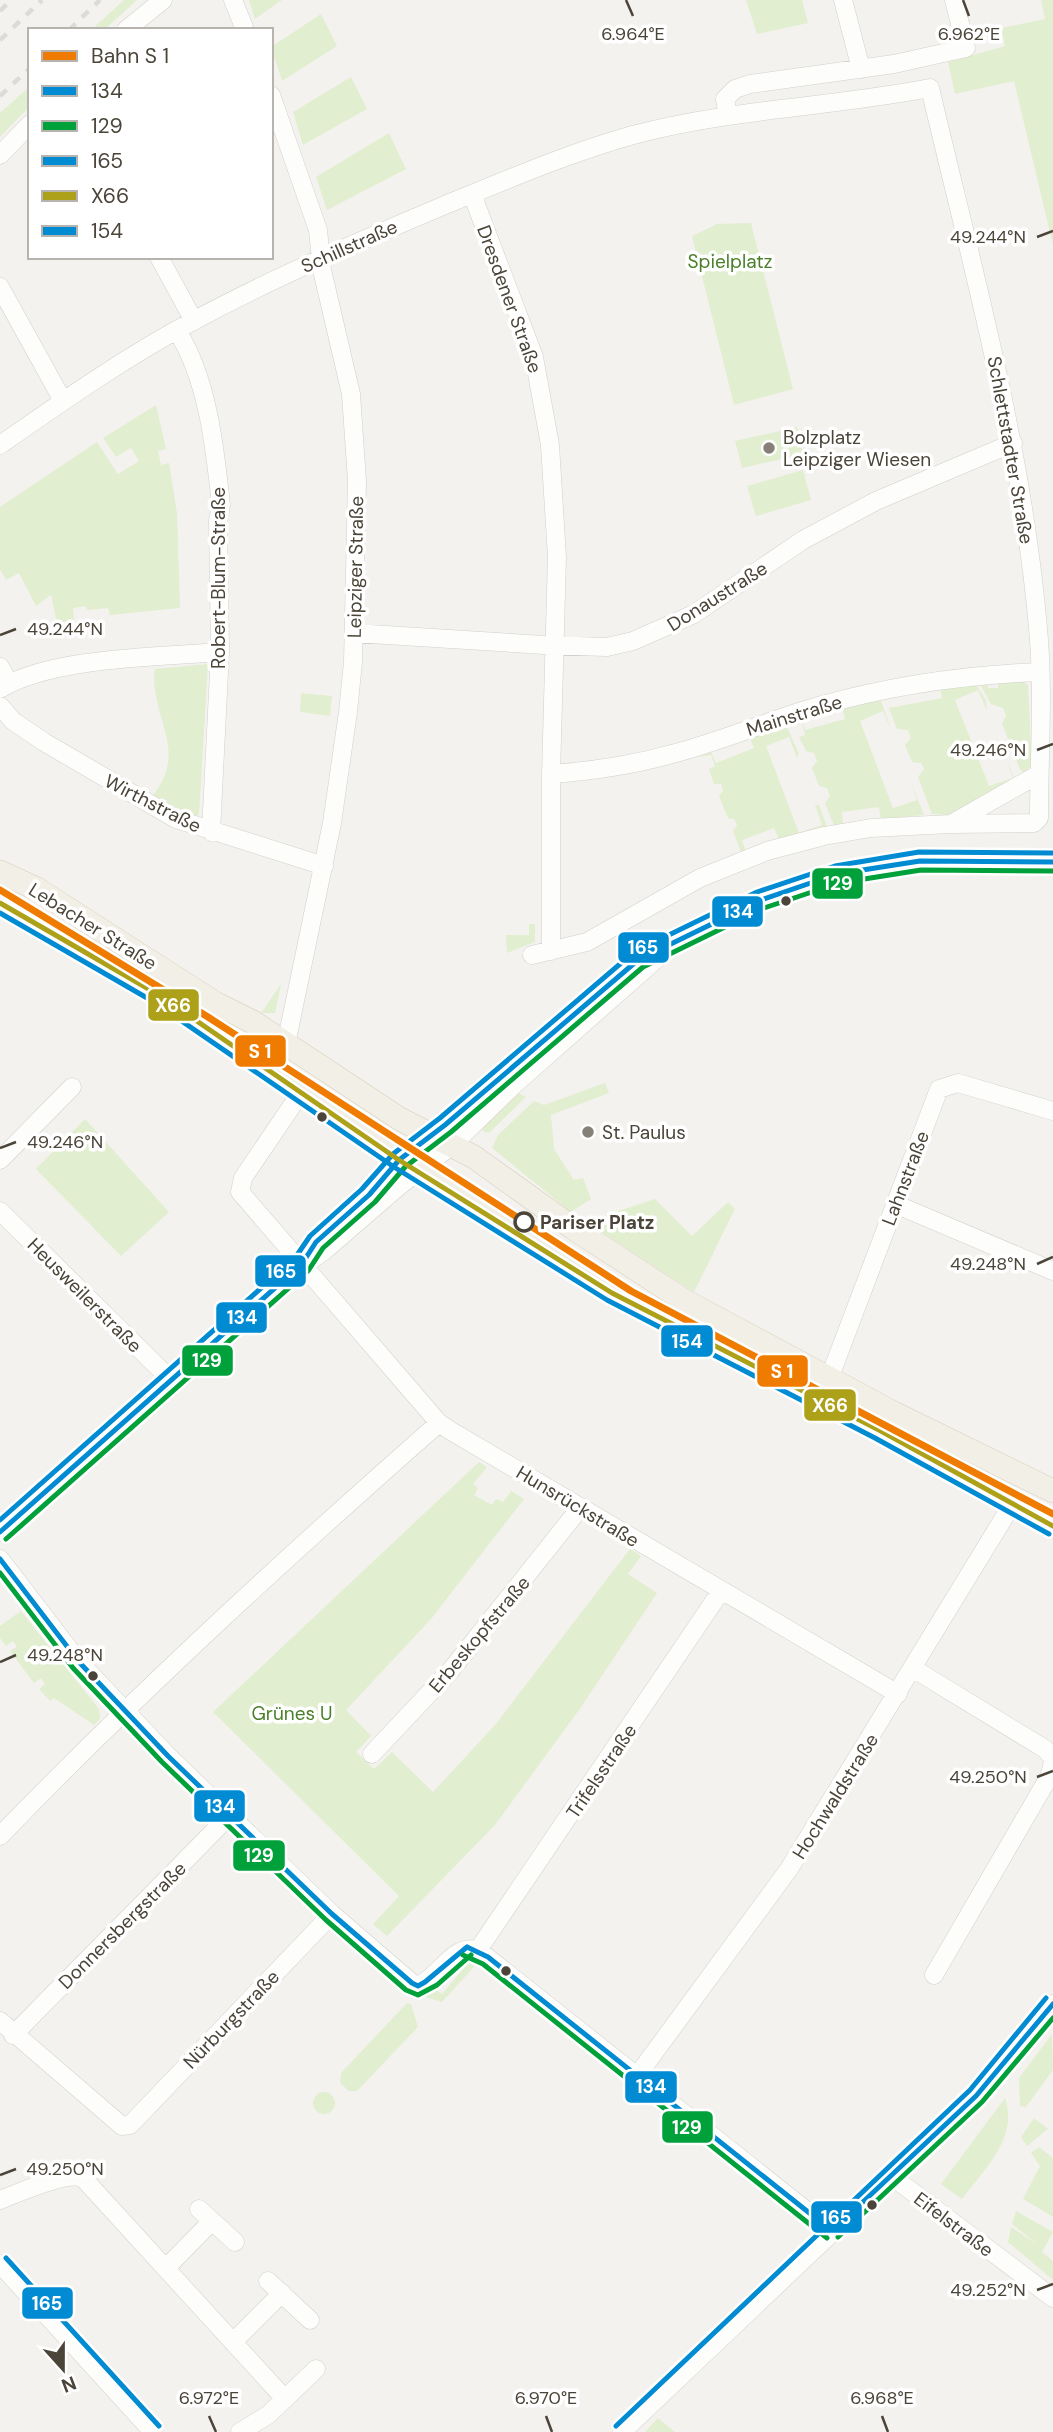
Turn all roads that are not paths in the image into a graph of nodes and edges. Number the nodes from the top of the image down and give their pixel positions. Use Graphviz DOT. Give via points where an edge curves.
graph roads {
  1 [pos="163,0"];
  2 [pos="233,0"];
  3 [pos="843,0"];
  4 [pos="954,0"];
  5 [pos="128,28"];
  6 [pos="244,28"];
  7 [pos="861,69"];
  8 [pos="930,88"];
  9 [pos="273,101"];
  10 [pos="729,116"];
  11 [pos="28,126"];
  12 [pos="0,155"];
  13 [pos="472,194"];
  14 [pos="321,257"];
  15 [pos="160,259"];
  16 [pos="0,287"];
  17 [pos="194,321"];
  18 [pos="177,331"];
  19 [pos="63,401"];
  20 [pos="1013,443"];
  21 [pos="0,445"];
  22 [pos="354,633"];
  23 [pos="554,645"];
  24 [pos="220,652"];
  25 [pos="0,667"];
  26 [pos="1040,672"];
  27 [pos="5,686"];
  28 [pos="0,706"];
  29 [pos="551,774"];
  30 [pos="1040,774"];
  31 [pos="951,824"];
  32 [pos="211,832"];
  33 [pos="1053,862"];
  34 [pos="324,866"];
  35 [pos="0,872"];
  36 [pos="0,903"];
  37 [pos="551,951"];
  38 [pos="532,955"];
  39 [pos="286,1044"];
  40 [pos="279,1080"];
  41 [pos="72,1087"];
  42 [pos="300,1094"];
  43 [pos="1053,1111"];
  44 [pos="441,1141"];
  45 [pos="0,1160"];
  46 [pos="408,1166"];
  47 [pos="895,1204"];
  48 [pos="0,1211"];
  49 [pos="302,1264"];
  50 [pos="1053,1271"];
  51 [pos="685,1301"];
  52 [pos="630,1303"];
  53 [pos="170,1379"];
  54 [pos="829,1379"];
  55 [pos="439,1423"];
  56 [pos="1053,1491"];
  57 [pos="1013,1503"];
  58 [pos="580,1508"];
  59 [pos="1053,1525"];
  60 [pos="0,1532"];
  61 [pos="0,1559"];
  62 [pos="721,1591"];
  63 [pos="914,1669"];
  64 [pos="898,1694"];
  65 [pos="125,1709"];
  66 [pos="372,1754"];
  67 [pos="1053,1760"];
  68 [pos="230,1815"];
  69 [pos="0,1836"];
  70 [pos="332,1914"];
  71 [pos="472,1948"];
  72 [pos="934,1975"];
  73 [pos="1053,2004"];
  74 [pos="0,2021"];
  75 [pos="13,2035"];
  76 [pos="637,2076"];
  77 [pos="890,2175"];
  78 [pos="0,2200"];
  79 [pos="832,2231"];
  80 [pos="235,2242"];
  81 [pos="0,2264"];
  82 [pos="166,2268"];
  83 [pos="268,2281"];
  84 [pos="282,2294"];
  85 [pos="1053,2298"];
  86 [pos="310,2320"];
  87 [pos="233,2342"];
  88 [pos="316,2369"];
  89 [pos="285,2399"];
  90 [pos="153,2432"];
  91 [pos="240,2432"];
  92 [pos="622,2432"];
  1 -- 5 [label="street"];
  2 -- 6 [label="street"];
  3 -- 7 [label="street"];
  4 -- 7 [label="street" via="966,48"];
  7 -- 10 [label="street" via="735,89 725,99"];
  8 -- 10 [label="street, Schillstraße" via="864,101"];
  8 -- 20 [label="street, Schlettstadter Straße"];
  9 -- 14 [label="street, Leipziger Straße" via="318,230"];
  10 -- 13 [label="street, Schillstraße" via="632,135"];
  11 -- 12 [label="street"];
  13 -- 14 [label="street, Schillstraße"];
  13 -- 23 [label="street, Dresdener Straße" via="541,386 557,537"];
  14 -- 17 [label="street, Schillstraße"];
  14 -- 22 [label="street, Leipziger Straße" via="355,427"];
  15 -- 17 [label="street"];
  16 -- 19 [label="street"];
  17 -- 18 [label="street, Schillstraße"];
  18 -- 19 [label="street, Schillstraße"];
  18 -- 24 [label="street, Robert-Blum-Straße" via="194,366 218,481"];
  19 -- 21 [label="street, Schillstraße"];
  20 -- 23 [label="street, Donaustraße" via="890,494 832,524 701,610 656,633 607,647"];
  20 -- 26 [label="street, Schlettstadter Straße" via="1030,554"];
  22 -- 23 [label="street, Donaustraße"];
  22 -- 34 [label="street, Leipziger Straße" via="348,712"];
  23 -- 29 [label="street, Dresdener Straße"];
  24 -- 27 [label="street" via="85,666 35,674"];
  24 -- 32 [label="street, Robert-Blum-Straße"];
  25 -- 27 [label="street"];
  26 -- 29 [label="street, Mainstraße" via="972,675 883,690 815,707 674,754"];
  26 -- 30 [label="street, Schlettstadter Straße"];
  28 -- 32 [label="street, Wirthstraße" via="13,721 85,767 176,819"];
  29 -- 37 [label="street, Dresdener Straße"];
  30 -- 31 [label="street"];
  30 -- 31 [label="street, Schlettstadter Straße" via="1039,818 1034,822"];
  31 -- 37 [label="street" via="871,828 767,851 700,878 587,942"];
  32 -- 34 [label="street, Wirthstraße"];
  33 -- 44 [label="street" via="919,862 837,874 735,911 668,948 515,1084"];
  34 -- 39 [label="street, Leipziger Straße"];
  35 -- 39 [label="main road, Lebacher Straße" via="37,889"];
  36 -- 40 [label="main road, Lebacher Straße" via="159,995"];
  37 -- 38 [label="street"];
  39 -- 40 [label="main road"];
  39 -- 44 [label="main road, Lebacher Straße"];
  40 -- 42 [label="main road, Lebacher Straße"];
  41 -- 45 [label="street"];
  42 -- 46 [label="main road, Lebacher Straße"];
  42 -- 49 [label="street, Hunsrückstraße" via="243,1178 240,1192"];
  43 -- 47 [label="street, Lahnstraße" via="958,1083 945,1086 934,1100"];
  44 -- 46 [label="street"];
  44 -- 51 [label="main road, Lebacher Straße" via="474,1157"];
  46 -- 49 [label="street" via="383,1175 369,1195 316,1242"];
  46 -- 52 [label="main road, Lebacher Straße"];
  47 -- 50 [label="street"];
  47 -- 54 [label="street, Lahnstraße"];
  48 -- 53 [label="street, Heusweilerstraße"];
  49 -- 53 [label="street"];
  49 -- 55 [label="street, Hunsrückstraße"];
  51 -- 52 [label="main road" via="646,1283 631,1291"];
  51 -- 54 [label="main road, Lebacher Straße"];
  52 -- 57 [label="main road, Lebacher Straße"];
  53 -- 60 [label="street"];
  54 -- 56 [label="main road, Lebacher Straße"];
  55 -- 58 [label="street, Hunsrückstraße"];
  55 -- 65 [label="street"];
  57 -- 59 [label="main road, Lebacher Straße"];
  57 -- 63 [label="street, Hochwaldstraße"];
  58 -- 62 [label="street, Hunsrückstraße"];
  58 -- 66 [label="street, Erbeskopfstraße" via="451,1670"];
  61 -- 65 [label="street" via="79,1662"];
  62 -- 64 [label="street, Hunsrückstraße"];
  62 -- 71 [label="street, Trifelsstraße"];
  63 -- 64 [label="street, Hochwaldstraße"];
  63 -- 67 [label="street" via="1045,1749"];
  64 -- 76 [label="street, Hochwaldstraße" via="789,1869"];
  65 -- 68 [label="street"];
  65 -- 69 [label="street"];
  67 -- 72 [label="street" via="1050,1774"];
  68 -- 70 [label="street"];
  68 -- 75 [label="street, Donnersbergstraße"];
  70 -- 71 [label="street, Trifelsstraße" via="418,1986"];
  70 -- 75 [label="street, Nürburgstraße" via="130,2125 122,2126"];
  71 -- 76 [label="street"];
  73 -- 77 [label="street" via="976,2096"];
  74 -- 75 [label="street"];
  76 -- 79 [label="street"];
  77 -- 79 [label="street"];
  77 -- 85 [label="street, Eifelstraße"];
  78 -- 82 [label="street" via="76,2175"];
  79 -- 92 [label="street"];
  80 -- 82 [label="street" via="205,2215"];
  81 -- 90 [label="street"];
  82 -- 87 [label="street"];
  83 -- 84 [label="street"];
  84 -- 86 [label="street"];
  84 -- 87 [label="street"];
  87 -- 89 [label="street"];
  88 -- 89 [label="street"];
  89 -- 91 [label="street"];
}
